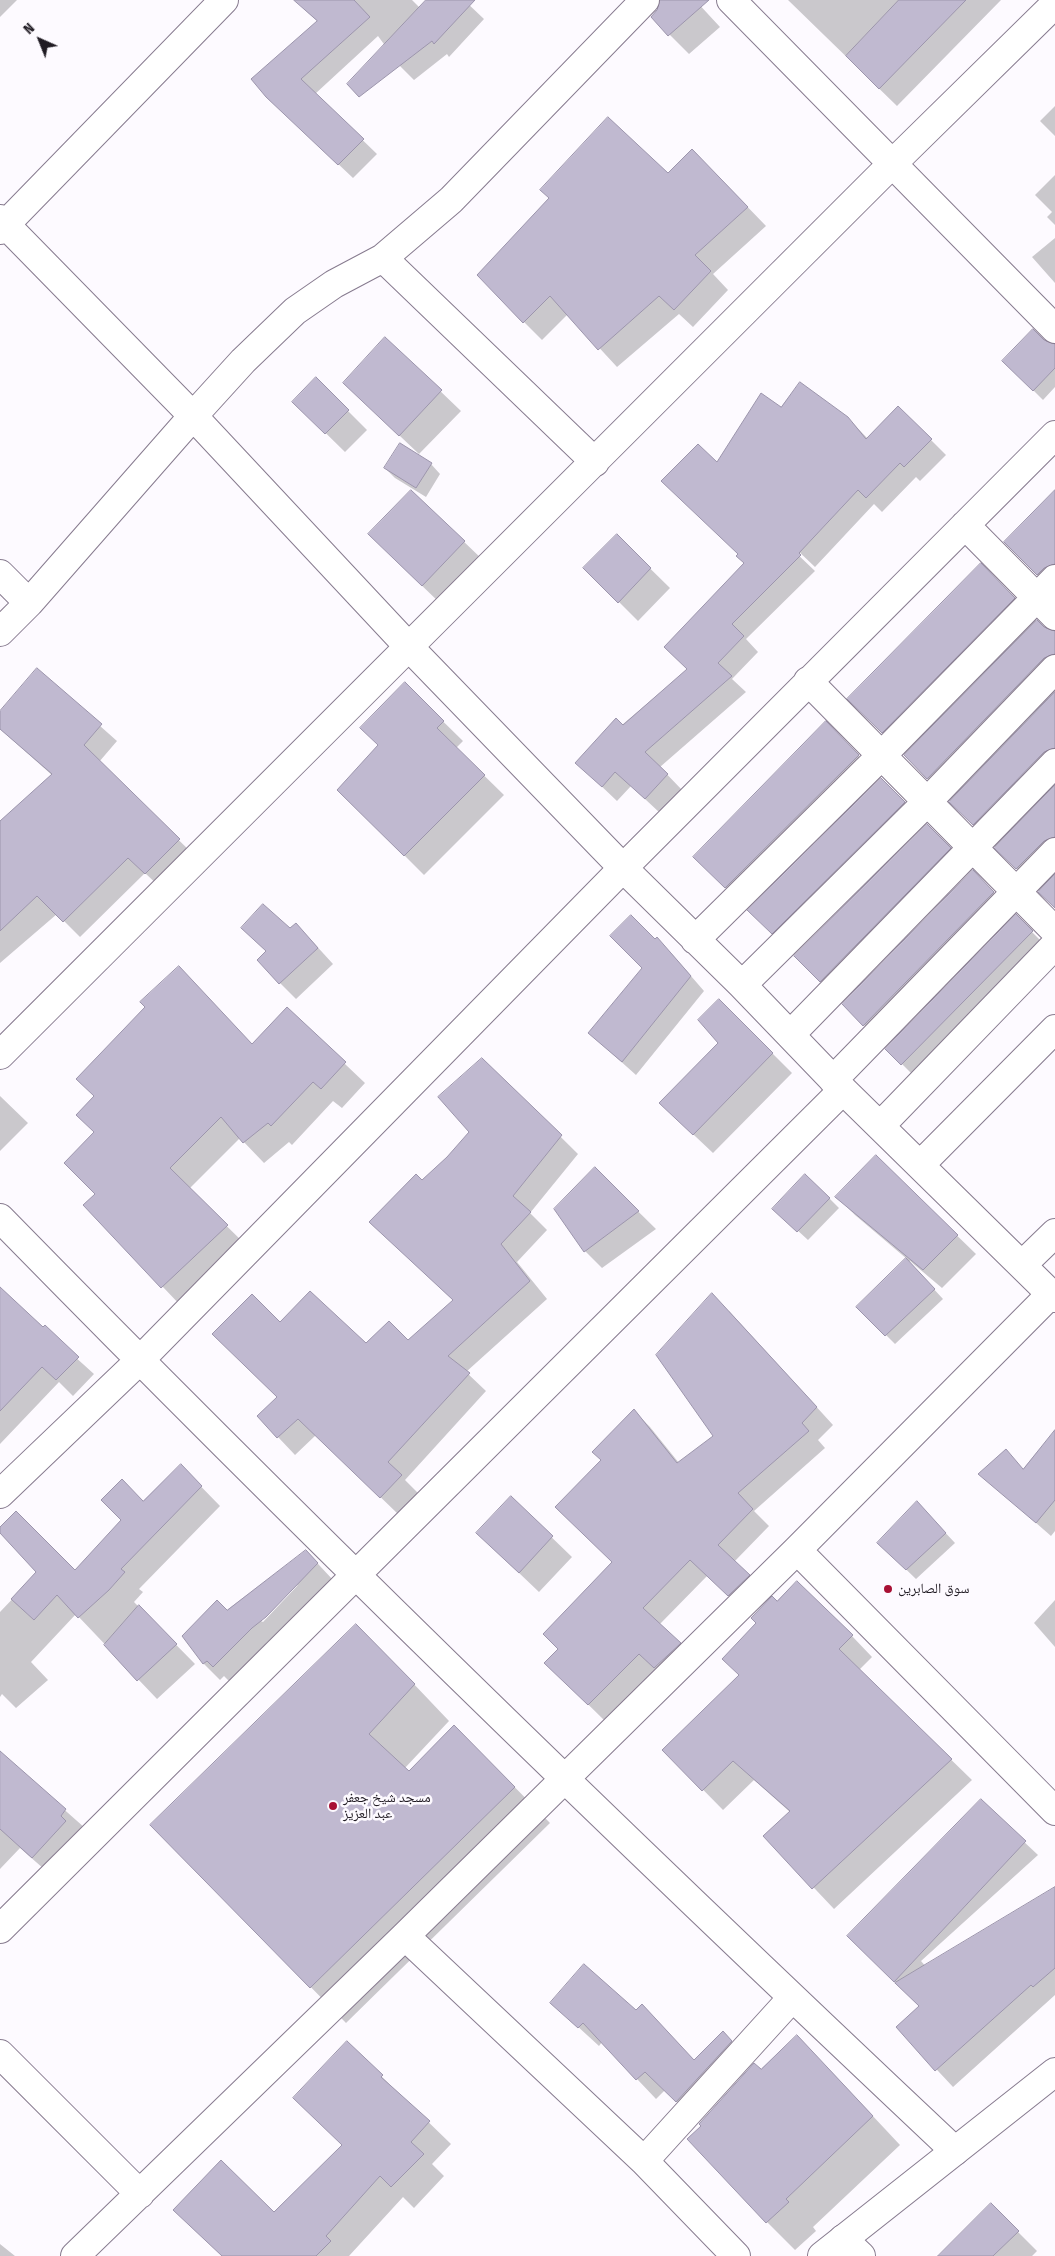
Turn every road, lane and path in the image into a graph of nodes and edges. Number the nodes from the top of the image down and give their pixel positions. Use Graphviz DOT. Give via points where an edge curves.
graph roads {
  1 [pos="224,0"];
  2 [pos="645,0"];
  3 [pos="731,0"];
  4 [pos="1055,4"];
  5 [pos="893,164"];
  6 [pos="2,225"];
  7 [pos="383,258"];
  8 [pos="1055,329"];
  9 [pos="192,416"];
  10 [pos="1055,435"];
  11 [pos="595,462"];
  12 [pos="965,525"];
  13 [pos="0,574"];
  14 [pos="1049,597"];
  15 [pos="29,602"];
  16 [pos="0,632"];
  17 [pos="410,648"];
  18 [pos="1055,670"];
  19 [pos="808,681"];
  20 [pos="882,755"];
  21 [pos="1055,763"];
  22 [pos="927,802"];
  23 [pos="972,848"];
  24 [pos="1055,852"];
  25 [pos="623,868"];
  26 [pos="1016,892"];
  27 [pos="1055,932"];
  28 [pos="695,940"];
  29 [pos="1055,945"];
  30 [pos="742,985"];
  31 [pos="1055,1029"];
  32 [pos="790,1035"];
  33 [pos="0,1055"];
  34 [pos="838,1085"];
  35 [pos="880,1126"];
  36 [pos="920,1165"];
  37 [pos="0,1218"];
  38 [pos="1055,1232"];
  39 [pos="1022,1265"];
  40 [pos="1053,1296"];
  41 [pos="139,1360"];
  42 [pos="0,1494"];
  43 [pos="797,1550"];
  44 [pos="358,1575"];
  45 [pos="564,1779"];
  46 [pos="1055,1811"];
  47 [pos="0,1930"];
  48 [pos="405,1936"];
  49 [pos="792,1998"];
  50 [pos="0,2054"];
  51 [pos="1055,2072"];
  52 [pos="955,2151"];
  53 [pos="644,2161"];
  54 [pos="140,2194"];
  55 [pos="852,2247"];
  56 [pos="80,2254"];
  57 [pos="736,2256"];
  58 [pos="822,2256"];
  1 -- 6 [label="street"];
  2 -- 7 [label="street" via="451,200"];
  3 -- 5 [label="street"];
  4 -- 5 [label="street"];
  5 -- 8 [label="street"];
  5 -- 11 [label="street"];
  6 -- 9 [label="street"];
  7 -- 9 [label="street" via="334,284 295,311"];
  7 -- 11 [label="street"];
  9 -- 15 [label="street"];
  9 -- 17 [label="street"];
  10 -- 12 [label="street"];
  11 -- 17 [label="street"];
  12 -- 14 [label="street"];
  12 -- 19 [label="street"];
  13 -- 15 [label="street"];
  14 -- 20 [label="street"];
  15 -- 16 [label="street"];
  17 -- 25 [label="street"];
  17 -- 33 [label="street"];
  18 -- 22 [label="street"];
  19 -- 20 [label="street"];
  19 -- 25 [label="street"];
  20 -- 22 [label="street"];
  20 -- 28 [label="street"];
  21 -- 23 [label="street"];
  22 -- 23 [label="street"];
  22 -- 30 [label="street"];
  23 -- 26 [label="street"];
  23 -- 32 [label="street"];
  24 -- 26 [label="street"];
  25 -- 28 [label="street"];
  25 -- 41 [label="street"];
  26 -- 27 [label="street"];
  26 -- 34 [label="street"];
  28 -- 30 [label="street"];
  29 -- 35 [label="street"];
  30 -- 32 [label="street"];
  31 -- 36 [label="street"];
  32 -- 34 [label="street"];
  34 -- 35 [label="street"];
  34 -- 44 [label="street"];
  35 -- 36 [label="street"];
  36 -- 39 [label="street"];
  37 -- 41 [label="street"];
  38 -- 39 [label="street"];
  39 -- 40 [label="street"];
  40 -- 43 [label="street"];
  41 -- 42 [label="street"];
  41 -- 44 [label="street"];
  43 -- 45 [label="street"];
  43 -- 46 [label="street"];
  44 -- 45 [label="street"];
  44 -- 47 [label="street"];
  45 -- 48 [label="street"];
  45 -- 49 [label="street"];
  48 -- 53 [label="street"];
  48 -- 54 [label="street"];
  49 -- 52 [label="street"];
  49 -- 53 [label="street"];
  50 -- 54 [label="street"];
  51 -- 52 [label="street"];
  52 -- 55 [label="street"];
  53 -- 57 [label="street"];
  54 -- 56 [label="street"];
  55 -- 58 [label="street"];
}
